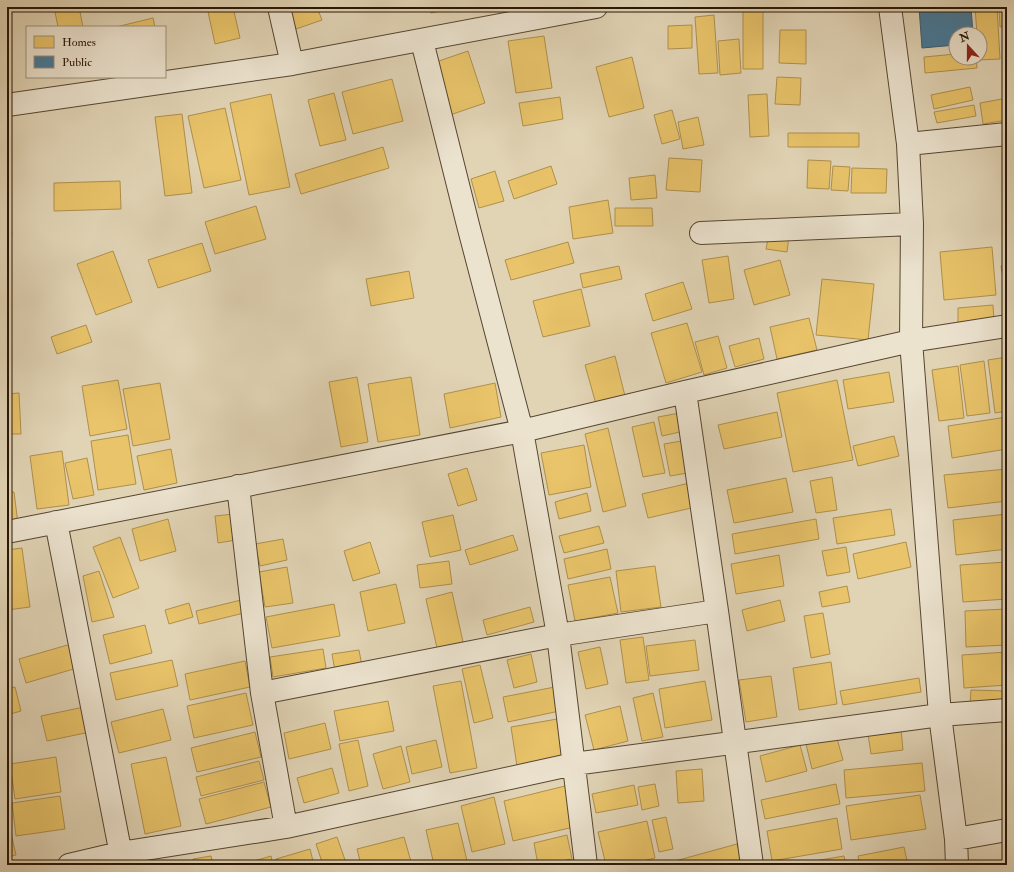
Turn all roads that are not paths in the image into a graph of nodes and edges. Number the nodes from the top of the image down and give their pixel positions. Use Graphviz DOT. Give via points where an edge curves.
graph roads {
  1 [pos="279,7"];
  2 [pos="596,7"];
  3 [pos="890,7"];
  4 [pos="422,41"];
  5 [pos="292,64"];
  6 [pos="7,105"];
  7 [pos="1007,134"];
  8 [pos="908,144"];
  9 [pos="912,224"];
  10 [pos="701,233"];
  11 [pos="1007,326"];
  12 [pos="911,342"];
  13 [pos="685,392"];
  14 [pos="522,431"];
  15 [pos="238,486"];
  16 [pos="56,522"];
  17 [pos="7,532"];
  18 [pos="717,611"];
  19 [pos="558,635"];
  20 [pos="262,692"];
  21 [pos="1007,710"];
  22 [pos="940,715"];
  23 [pos="735,742"];
  24 [pos="574,764"];
  25 [pos="286,827"];
  26 [pos="1007,830"];
  27 [pos="956,839"];
  28 [pos="122,859"];
  29 [pos="69,865"];
  30 [pos="586,865"];
  31 [pos="752,865"];
  32 [pos="957,865"];
  1 -- 5 [label="street"];
  2 -- 4 [label="street"];
  3 -- 8 [label="street"];
  4 -- 5 [label="street"];
  4 -- 14 [label="street"];
  5 -- 6 [label="street"];
  7 -- 8 [label="street"];
  8 -- 9 [label="street"];
  9 -- 10 [label="street"];
  9 -- 12 [label="street"];
  11 -- 12 [label="street"];
  12 -- 13 [label="street"];
  12 -- 22 [label="street"];
  13 -- 14 [label="street"];
  13 -- 18 [label="street"];
  14 -- 15 [label="street"];
  14 -- 19 [label="street"];
  15 -- 16 [label="street"];
  15 -- 20 [label="street"];
  16 -- 17 [label="street"];
  16 -- 28 [label="street"];
  18 -- 19 [label="street"];
  18 -- 23 [label="street"];
  19 -- 20 [label="street"];
  19 -- 24 [label="street"];
  20 -- 25 [label="street"];
  21 -- 22 [label="street"];
  22 -- 23 [label="street"];
  22 -- 27 [label="street"];
  23 -- 24 [label="street"];
  23 -- 31 [label="street"];
  24 -- 25 [label="street"];
  24 -- 30 [label="street"];
  25 -- 28 [label="street"];
  26 -- 27 [label="street"];
  27 -- 32 [label="street"];
  28 -- 29 [label="street"];
}
